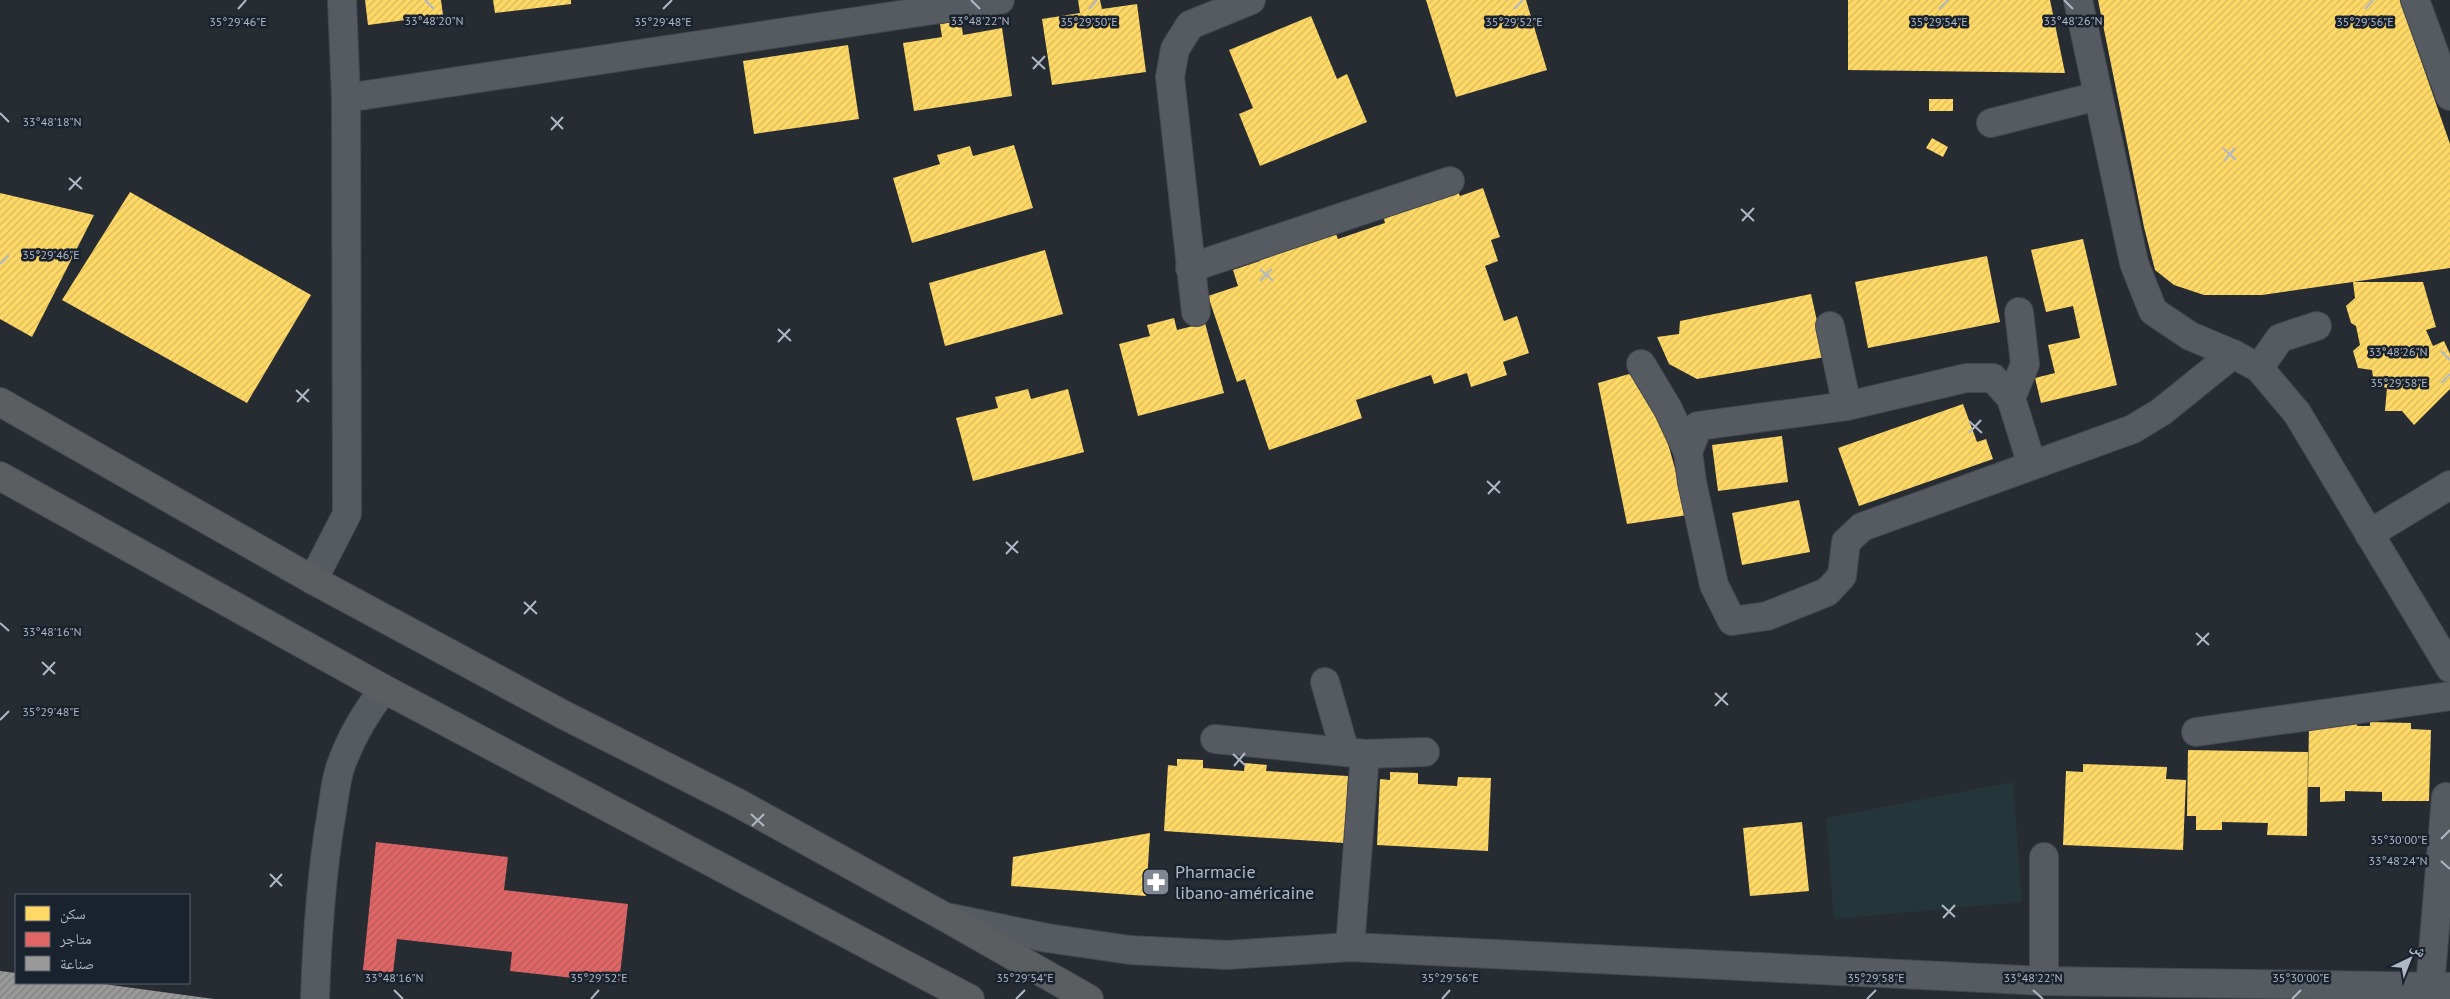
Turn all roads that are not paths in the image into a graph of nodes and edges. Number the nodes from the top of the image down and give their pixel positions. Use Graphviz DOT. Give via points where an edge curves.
graph roads {
  1 [pos="342,0"];
  2 [pos="1000,0"];
  3 [pos="1251,0"];
  4 [pos="2078,0"];
  5 [pos="2415,0"];
  6 [pos="2098,96"];
  7 [pos="2450,96"];
  8 [pos="346,98"];
  9 [pos="1991,123"];
  10 [pos="1450,181"];
  11 [pos="1190,268"];
  12 [pos="1196,312"];
  13 [pos="2019,312"];
  14 [pos="1830,326"];
  15 [pos="2317,326"];
  16 [pos="2233,354"];
  17 [pos="1642,364"];
  18 [pos="2259,368"];
  19 [pos="2011,398"];
  20 [pos="0,402"];
  21 [pos="1847,406"];
  22 [pos="1688,452"];
  23 [pos="2032,465"];
  24 [pos="0,476"];
  25 [pos="2450,485"];
  26 [pos="2369,534"];
  27 [pos="313,580"];
  28 [pos="2450,668"];
  29 [pos="1325,682"];
  30 [pos="384,688"];
  31 [pos="2450,696"];
  32 [pos="2196,732"];
  33 [pos="1215,739"];
  34 [pos="1425,752"];
  35 [pos="1355,753"];
  36 [pos="2446,796"];
  37 [pos="2044,857"];
  38 [pos="945,917"];
  39 [pos="1350,947"];
  40 [pos="2044,981"];
  41 [pos="2440,987"];
  42 [pos="315,999"];
  43 [pos="970,999"];
  44 [pos="1089,999"];
  1 -- 8 [label="street"];
  2 -- 8 [label="street"];
  3 -- 11 [label="street" via="1190,25 1175,49 1170,77"];
  4 -- 6 [label="street"];
  5 -- 7 [label="street"];
  6 -- 9 [label="street"];
  6 -- 16 [label="street" via="2134,263 2153,311 2190,336"];
  8 -- 27 [label="street" via="347,514"];
  10 -- 11 [label="street"];
  11 -- 12 [label="street"];
  13 -- 19 [label="street" via="2025,364"];
  14 -- 21 [label="street"];
  15 -- 18 [label="street" via="2280,338"];
  16 -- 18 [label="street"];
  16 -- 23 [label="street" via="2161,412 2132,429"];
  17 -- 22 [label="street"];
  18 -- 26 [label="street" via="2297,413"];
  19 -- 21 [label="street" via="1993,378 1966,378"];
  19 -- 23 [label="street"];
  20 -- 27 [label="highway"];
  21 -- 22 [label="street" via="1698,426"];
  22 -- 23 [label="street" via="1714,585 1732,621 1767,616 1827,592 1842,576 1846,542 1862,527"];
  24 -- 30 [label="highway"];
  25 -- 26 [label="street"];
  26 -- 28 [label="street"];
  27 -- 38 [label="highway" via="562,714 738,803"];
  29 -- 35 [label="street"];
  30 -- 42 [label="street" via="352,737 339,770 326,843"];
  30 -- 43 [label="highway"];
  31 -- 32 [label="street"];
  33 -- 35 [label="street"];
  34 -- 35 [label="street"];
  35 -- 39 [label="street"];
  36 -- 41 [label="street"];
  37 -- 40 [label="street"];
  38 -- 39 [label="street" via="1047,938 1130,950 1227,955"];
  38 -- 44 [label="highway"];
  39 -- 40 [label="street"];
  40 -- 41 [label="street"];
}
